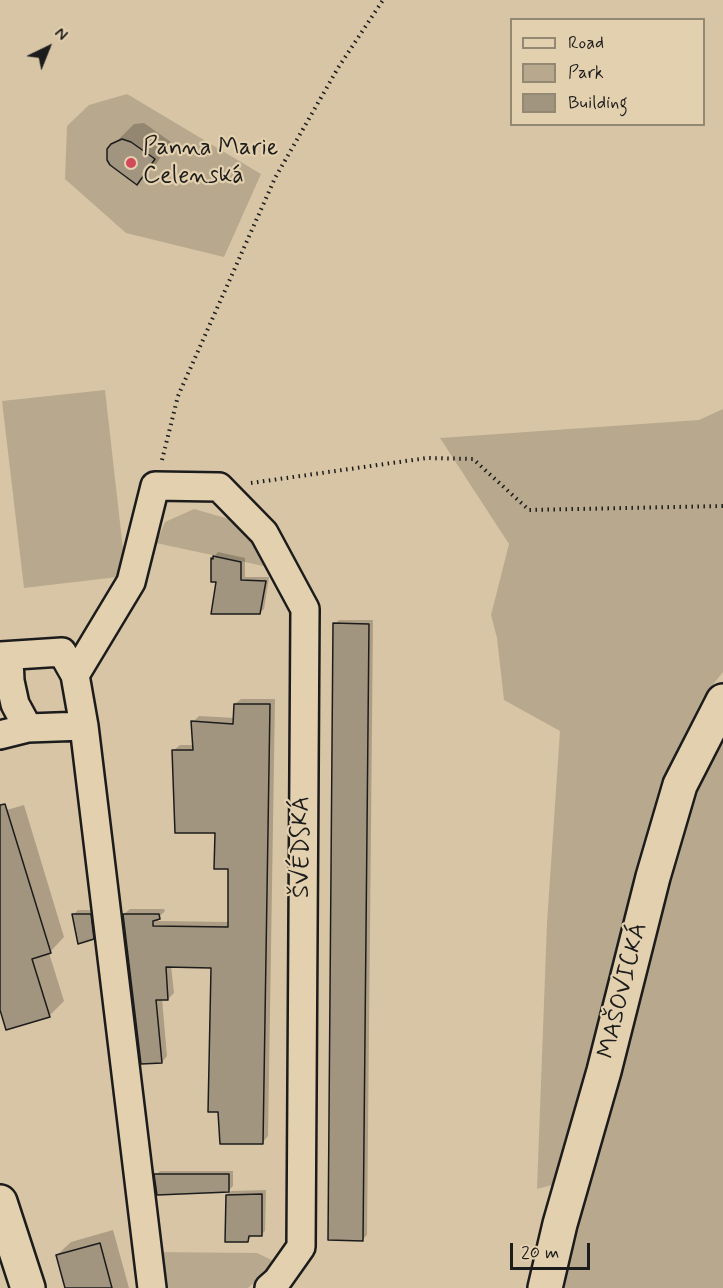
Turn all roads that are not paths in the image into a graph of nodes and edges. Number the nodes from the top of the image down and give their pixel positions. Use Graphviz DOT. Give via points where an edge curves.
graph roads {
  1 [pos="5,657"];
  2 [pos="75,675"];
  3 [pos="723,701"];
  4 [pos="84,726"];
  5 [pos="28,728"];
  6 [pos="0,735"];
  7 [pos="0,1202"];
  8 [pos="28,1288"];
  9 [pos="152,1288"];
  10 [pos="269,1288"];
  11 [pos="545,1288"];
  1 -- 2 [label="street" via="62,652"];
  1 -- 5 [label="street" via="15,704"];
  2 -- 4 [label="street"];
  2 -- 10 [label="street, ŠVÉDSKÁ" via="130,582 155,486 219,487 264,532 305,609 301,1247"];
  3 -- 11 [label="street, MAŠOVICKÁ" via="680,784"];
  4 -- 5 [label="street"];
  4 -- 9 [label="street"];
  5 -- 6 [label="street"];
  7 -- 8 [label="street"];
}
